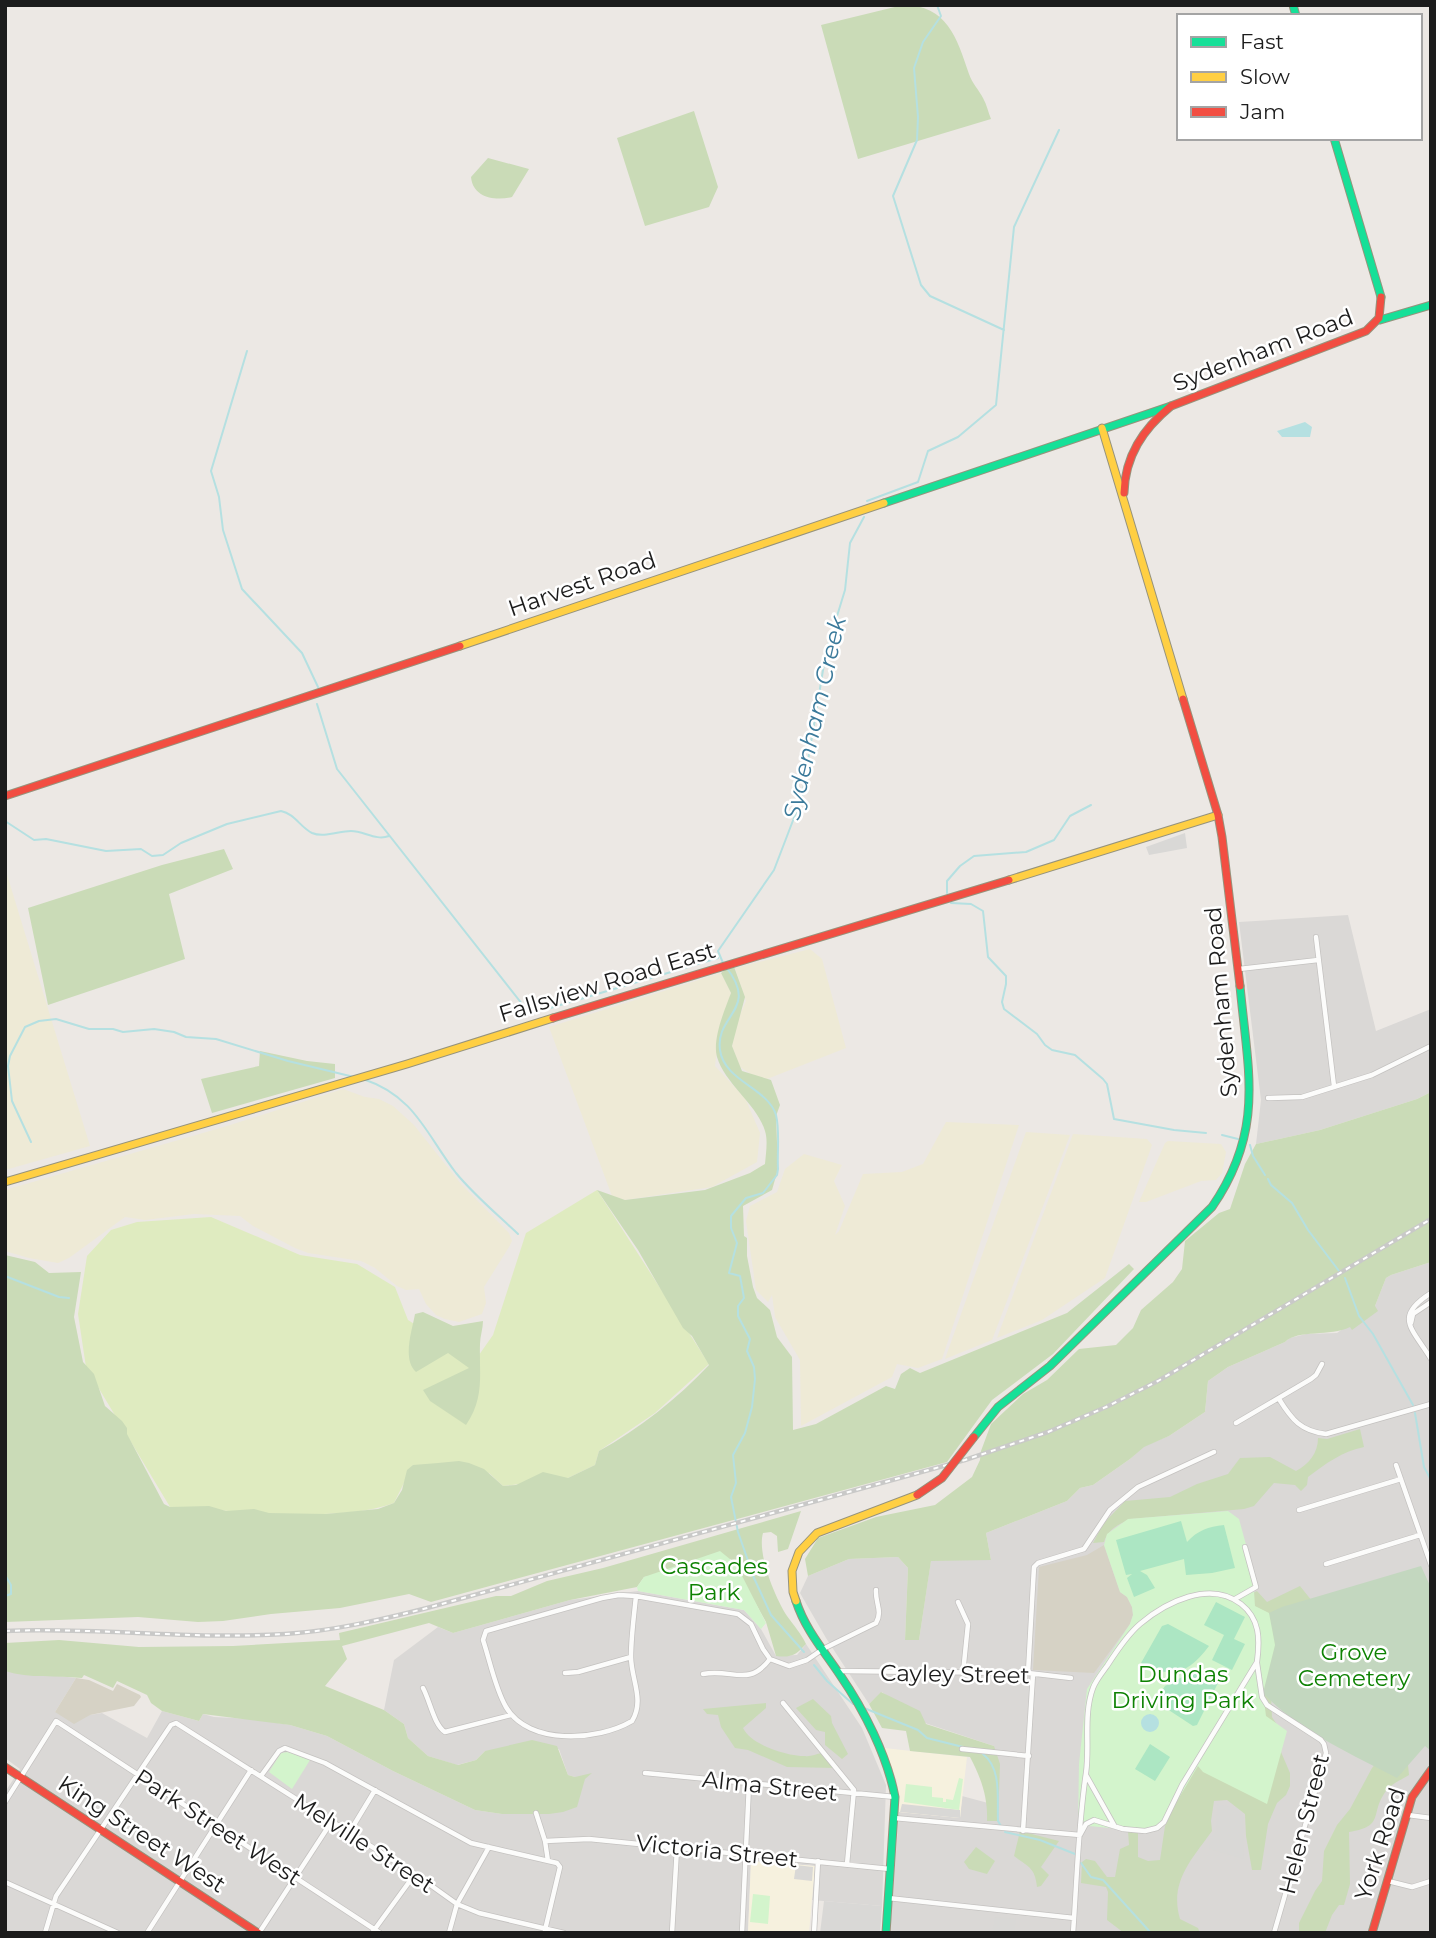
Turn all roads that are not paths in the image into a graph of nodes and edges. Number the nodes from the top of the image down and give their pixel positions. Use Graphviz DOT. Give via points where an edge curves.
graph roads {
  1 [pos="1335,140"];
  2 [pos="1431,305"];
  3 [pos="1380,320"];
  4 [pos="1171,406"];
  5 [pos="1102,428"];
  6 [pos="1125,509"];
  7 [pos="5,796"];
  8 [pos="1218,815"];
  9 [pos="1316,936"];
  10 [pos="1318,960"];
  11 [pos="1239,969"];
  12 [pos="1431,1046"];
  13 [pos="1334,1086"];
  14 [pos="1268,1098"];
  15 [pos="5,1182"];
  16 [pos="1431,1293"];
  17 [pos="1431,1302"];
  18 [pos="1411,1327"];
  19 [pos="1431,1359"];
  20 [pos="1322,1364"];
  21 [pos="1279,1399"];
  22 [pos="1431,1404"];
  23 [pos="1236,1423"];
  24 [pos="1214,1452"];
  25 [pos="1396,1465"];
  26 [pos="1401,1479"];
  27 [pos="1299,1510"];
  28 [pos="1420,1535"];
  29 [pos="1245,1547"];
  30 [pos="1326,1564"];
  31 [pos="1431,1564"];
  32 [pos="876,1591"];
  33 [pos="636,1597"];
  34 [pos="1235,1600"];
  35 [pos="958,1602"];
  36 [pos="823,1649"];
  37 [pos="631,1657"];
  38 [pos="771,1659"];
  39 [pos="1257,1662"];
  40 [pos="838,1671"];
  41 [pos="565,1672"];
  42 [pos="963,1673"];
  43 [pos="703,1674"];
  44 [pos="1030,1674"];
  45 [pos="1070,1678"];
  46 [pos="423,1688"];
  47 [pos="783,1703"];
  48 [pos="512,1715"];
  49 [pos="962,1749"];
  50 [pos="1029,1756"];
  51 [pos="5,1767"];
  52 [pos="251,1770"];
  53 [pos="1431,1770"];
  54 [pos="645,1773"];
  55 [pos="138,1774"];
  56 [pos="1086,1774"];
  57 [pos="261,1776"];
  58 [pos="22,1778"];
  59 [pos="749,1784"];
  60 [pos="375,1790"];
  61 [pos="855,1794"];
  62 [pos="895,1797"];
  63 [pos="5,1802"];
  64 [pos="536,1814"];
  65 [pos="1408,1815"];
  66 [pos="894,1818"];
  67 [pos="1431,1818"];
  68 [pos="332,1821"];
  69 [pos="216,1825"];
  70 [pos="1114,1825"];
  71 [pos="100,1829"];
  72 [pos="1023,1832"];
  73 [pos="349,1833"];
  74 [pos="1080,1836"];
  75 [pos="545,1841"];
  76 [pos="489,1847"];
  77 [pos="677,1847"];
  78 [pos="747,1855"];
  79 [pos="548,1861"];
  80 [pos="818,1861"];
  81 [pos="846,1864"];
  82 [pos="890,1869"];
  83 [pos="415,1874"];
  84 [pos="295,1878"];
  85 [pos="180,1881"];
  86 [pos="1388,1881"];
  87 [pos="1431,1881"];
  88 [pos="5,1882"];
  89 [pos="888,1898"];
  90 [pos="53,1903"];
  91 [pos="457,1904"];
  92 [pos="1074,1918"];
  93 [pos="373,1931"];
  94 [pos="545,1931"];
  95 [pos="45,1933"];
  96 [pos="118,1933"];
  97 [pos="147,1933"];
  98 [pos="259,1933"];
  99 [pos="380,1933"];
  100 [pos="449,1933"];
  101 [pos="564,1933"];
  102 [pos="672,1933"];
  103 [pos="742,1933"];
  104 [pos="814,1933"];
  105 [pos="886,1933"];
  106 [pos="1073,1933"];
  107 [pos="1274,1933"];
  108 [pos="1372,1933"];
  1 -- 3 [label="street, Sydenham Road" via="1380,292"];
  2 -- 3 [label="street"];
  3 -- 4 [label="street, Sydenham Road" via="1359,334"];
  4 -- 5 [label="street, Harvest Road"];
  4 -- 6 [label="street, Sydenham Road" via="1147,428 1132,452 1125,476"];
  5 -- 6 [label="street, Sydenham Road"];
  5 -- 7 [label="street, Harvest Road"];
  6 -- 8 [label="street, Sydenham Road"];
  8 -- 11 [label="street, Sydenham Road"];
  8 -- 15 [label="street, Fallsview Road East"];
  9 -- 10 [label="street"];
  10 -- 11 [label="street"];
  10 -- 13 [label="street"];
  11 -- 36 [label="street, Sydenham Road, bridge" via="1251,1092 1244,1139 1224,1191 1051,1366 998,1407 942,1478 916,1495 822,1530 807,1543 794,1564 791,1588 808,1628"];
  12 -- 13 [label="street"];
  13 -- 14 [label="street" via="1302,1097"];
  16 -- 18 [label="street" via="1413,1304"];
  17 -- 18 [label="street" via="1413,1314"];
  18 -- 19 [label="street"];
  20 -- 21 [label="street" via="1316,1375"];
  21 -- 22 [label="street" via="1298,1425 1326,1434"];
  21 -- 23 [label="street"];
  24 -- 44 [label="street" via="1138,1488 1110,1510 1084,1549 1034,1567"];
  25 -- 26 [label="street"];
  26 -- 27 [label="street"];
  26 -- 28 [label="street"];
  28 -- 30 [label="street"];
  28 -- 31 [label="street"];
  29 -- 34 [label="street" via="1256,1588"];
  32 -- 36 [label="street" via="880,1612 876,1623"];
  33 -- 37 [label="street"];
  33 -- 38 [label="street" via="738,1614 751,1624"];
  33 -- 48 [label="street" via="602,1598 484,1633 502,1698"];
  34 -- 39 [label="street, Helen Street" via="1256,1623"];
  34 -- 56 [label="street" via="1203,1592 1171,1604 1138,1625 1097,1680 1091,1696"];
  35 -- 42 [label="street" via="968,1625"];
  36 -- 38 [label="street" via="794,1665"];
  36 -- 40 [label="street, Sydenham Road"];
  37 -- 41 [label="street"];
  37 -- 48 [label="street" via="639,1699 636,1714 626,1724 569,1737 530,1728"];
  38 -- 43 [label="street" via="751,1675"];
  39 -- 70 [label="street" via="1164,1822 1145,1831"];
  39 -- 107 [label="street, Helen Street" via="1262,1697 1268,1706 1321,1741 1326,1753"];
  40 -- 42 [label="street, Cayley Street"];
  40 -- 62 [label="street, Sydenham Road" via="867,1723"];
  42 -- 44 [label="street, Cayley Street"];
  44 -- 45 [label="street, Cayley Street"];
  44 -- 50 [label="street"];
  46 -- 48 [label="street" via="444,1732"];
  47 -- 61 [label="street"];
  49 -- 50 [label="street"];
  50 -- 72 [label="street"];
  51 -- 58 [label="street, King Street West"];
  52 -- 55 [label="street, Melville Street" via="176,1723"];
  52 -- 57 [label="street, Melville Street"];
  52 -- 69 [label="street"];
  53 -- 65 [label="street, York Road" via="1415,1791"];
  54 -- 59 [label="street, Alma Street"];
  55 -- 58 [label="street, Park Street West" via="56,1721"];
  55 -- 69 [label="street, Park Street West"];
  55 -- 71 [label="street"];
  56 -- 70 [label="street"];
  56 -- 74 [label="street"];
  57 -- 60 [label="street" via="285,1748 326,1763"];
  57 -- 68 [label="street, Melville Street"];
  58 -- 63 [label="street"];
  58 -- 71 [label="street, King Street West"];
  59 -- 61 [label="street, Alma Street"];
  59 -- 78 [label="street"];
  60 -- 73 [label="street"];
  60 -- 76 [label="street" via="471,1843"];
  61 -- 62 [label="street, Alma Street"];
  61 -- 81 [label="street"];
  62 -- 66 [label="street"];
  64 -- 75 [label="street"];
  65 -- 67 [label="street"];
  65 -- 86 [label="street, York Road"];
  66 -- 72 [label="street"];
  66 -- 82 [label="street"];
  68 -- 73 [label="street, Melville Street"];
  68 -- 84 [label="street"];
  69 -- 84 [label="street, Park Street West"];
  69 -- 85 [label="street"];
  70 -- 74 [label="street" via="1094,1820"];
  71 -- 85 [label="street, King Street West"];
  71 -- 90 [label="street"];
  72 -- 74 [label="street"];
  73 -- 83 [label="street, Melville Street"];
  74 -- 92 [label="street"];
  75 -- 77 [label="street, Victoria Street" via="589,1839"];
  75 -- 79 [label="street"];
  76 -- 79 [label="street"];
  76 -- 91 [label="street"];
  77 -- 78 [label="street, Victoria Street"];
  77 -- 102 [label="street"];
  78 -- 80 [label="street, Victoria Street"];
  78 -- 103 [label="street"];
  79 -- 94 [label="street" via="559,1867"];
  80 -- 81 [label="street, Victoria Street"];
  80 -- 104 [label="street"];
  81 -- 82 [label="street, Victoria Street"];
  82 -- 89 [label="street"];
  83 -- 91 [label="street, Melville Street"];
  83 -- 93 [label="street"];
  84 -- 93 [label="street, Park Street West"];
  84 -- 98 [label="street"];
  85 -- 97 [label="street"];
  85 -- 98 [label="street, King Street West"];
  86 -- 87 [label="street" via="1412,1887"];
  86 -- 108 [label="street, York Road"];
  88 -- 90 [label="street"];
  89 -- 92 [label="street"];
  89 -- 105 [label="street"];
  90 -- 95 [label="street"];
  90 -- 96 [label="street"];
  91 -- 94 [label="street, Melville Street"];
  91 -- 100 [label="street"];
  92 -- 106 [label="street"];
  93 -- 99 [label="street, Park Street West"];
  94 -- 101 [label="street, Melville Street"];
}
